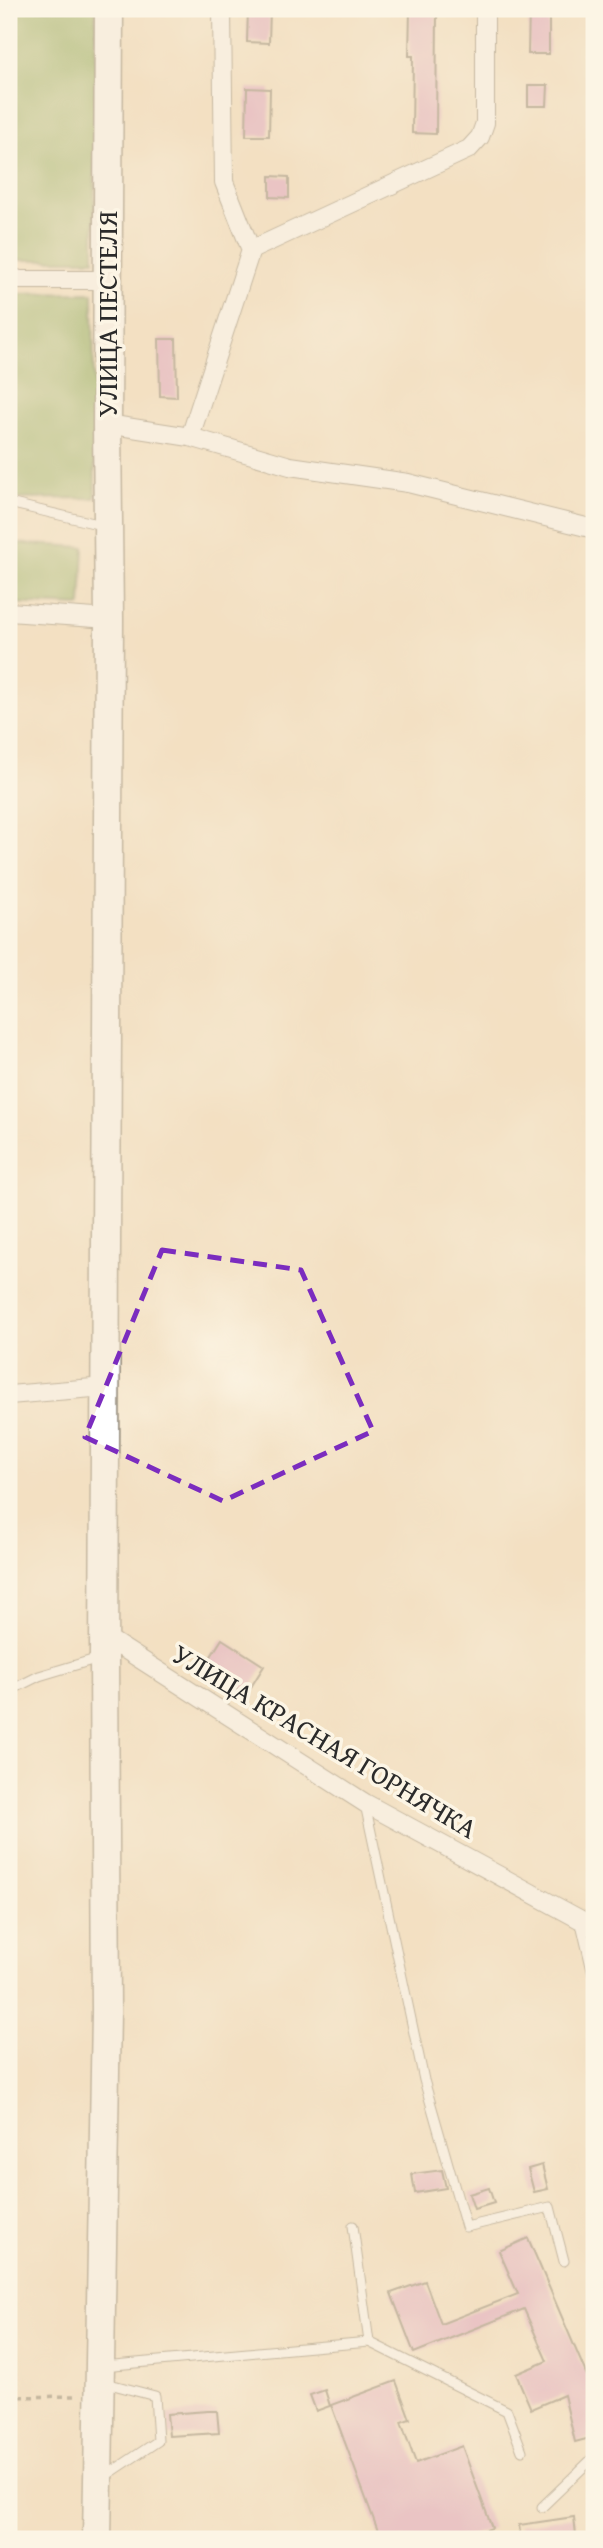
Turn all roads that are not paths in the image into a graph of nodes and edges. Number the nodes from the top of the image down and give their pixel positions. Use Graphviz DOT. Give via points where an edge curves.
graph roads {
  1 [pos="109,9"];
  2 [pos="222,9"];
  3 [pos="485,9"];
  4 [pos="251,250"];
  5 [pos="9,276"];
  6 [pos="107,280"];
  7 [pos="107,424"];
  8 [pos="190,437"];
  9 [pos="9,503"];
  10 [pos="108,527"];
  11 [pos="594,529"];
  12 [pos="9,612"];
  13 [pos="109,618"];
  14 [pos="106,1387"];
  15 [pos="9,1395"];
  16 [pos="104,1646"];
  17 [pos="9,1691"];
  18 [pos="365,1802"];
  19 [pos="587,1923"];
  20 [pos="594,1979"];
  21 [pos="353,2226"];
  22 [pos="564,2261"];
  23 [pos="369,2342"];
  24 [pos="98,2381"];
  25 [pos="522,2451"];
  26 [pos="594,2457"];
  27 [pos="97,2482"];
  28 [pos="542,2507"];
  29 [pos="97,2539"];
  1 -- 6 [label="main road, УЛИЦА ПЕСТЕЛЯ"];
  2 -- 4 [label="street" via="224,182"];
  3 -- 4 [label="street" via="485,123 469,149"];
  4 -- 8 [label="street"];
  5 -- 6 [label="street" via="20,280"];
  6 -- 7 [label="main road, УЛИЦА ПЕСТЕЛЯ"];
  7 -- 8 [label="street"];
  7 -- 10 [label="main road, УЛИЦА ПЕСТЕЛЯ"];
  8 -- 11 [label="street" via="290,466 408,483"];
  9 -- 10 [label="lane"];
  10 -- 13 [label="main road, УЛИЦА ПЕСТЕЛЯ"];
  12 -- 13 [label="street"];
  13 -- 14 [label="main road, УЛИЦА ПЕСТЕЛЯ"];
  14 -- 15 [label="street"];
  14 -- 16 [label="main road, УЛИЦА ПЕСТЕЛЯ"];
  16 -- 17 [label="lane"];
  16 -- 18 [label="street, УЛИЦА КРАСНАЯ ГОРНЯЧКА"];
  16 -- 24 [label="main road, УЛИЦА ПЕСТЕЛЯ" via="106,2012"];
  18 -- 19 [label="street, УЛИЦА КРАСНАЯ ГОРНЯЧКА"];
  18 -- 22 [label="lane" via="424,2080 466,2227 550,2207"];
  19 -- 20 [label="lane"];
  21 -- 23 [label="lane"];
  23 -- 24 [label="lane"];
  23 -- 25 [label="lane" via="507,2411"];
  24 -- 27 [label="main road, УЛИЦА ПЕСТЕЛЯ"];
  24 -- 27 [label="lane" via="155,2396 158,2441"];
  26 -- 28 [label="lane"];
  27 -- 29 [label="main road, УЛИЦА ПЕСТЕЛЯ"];
}
